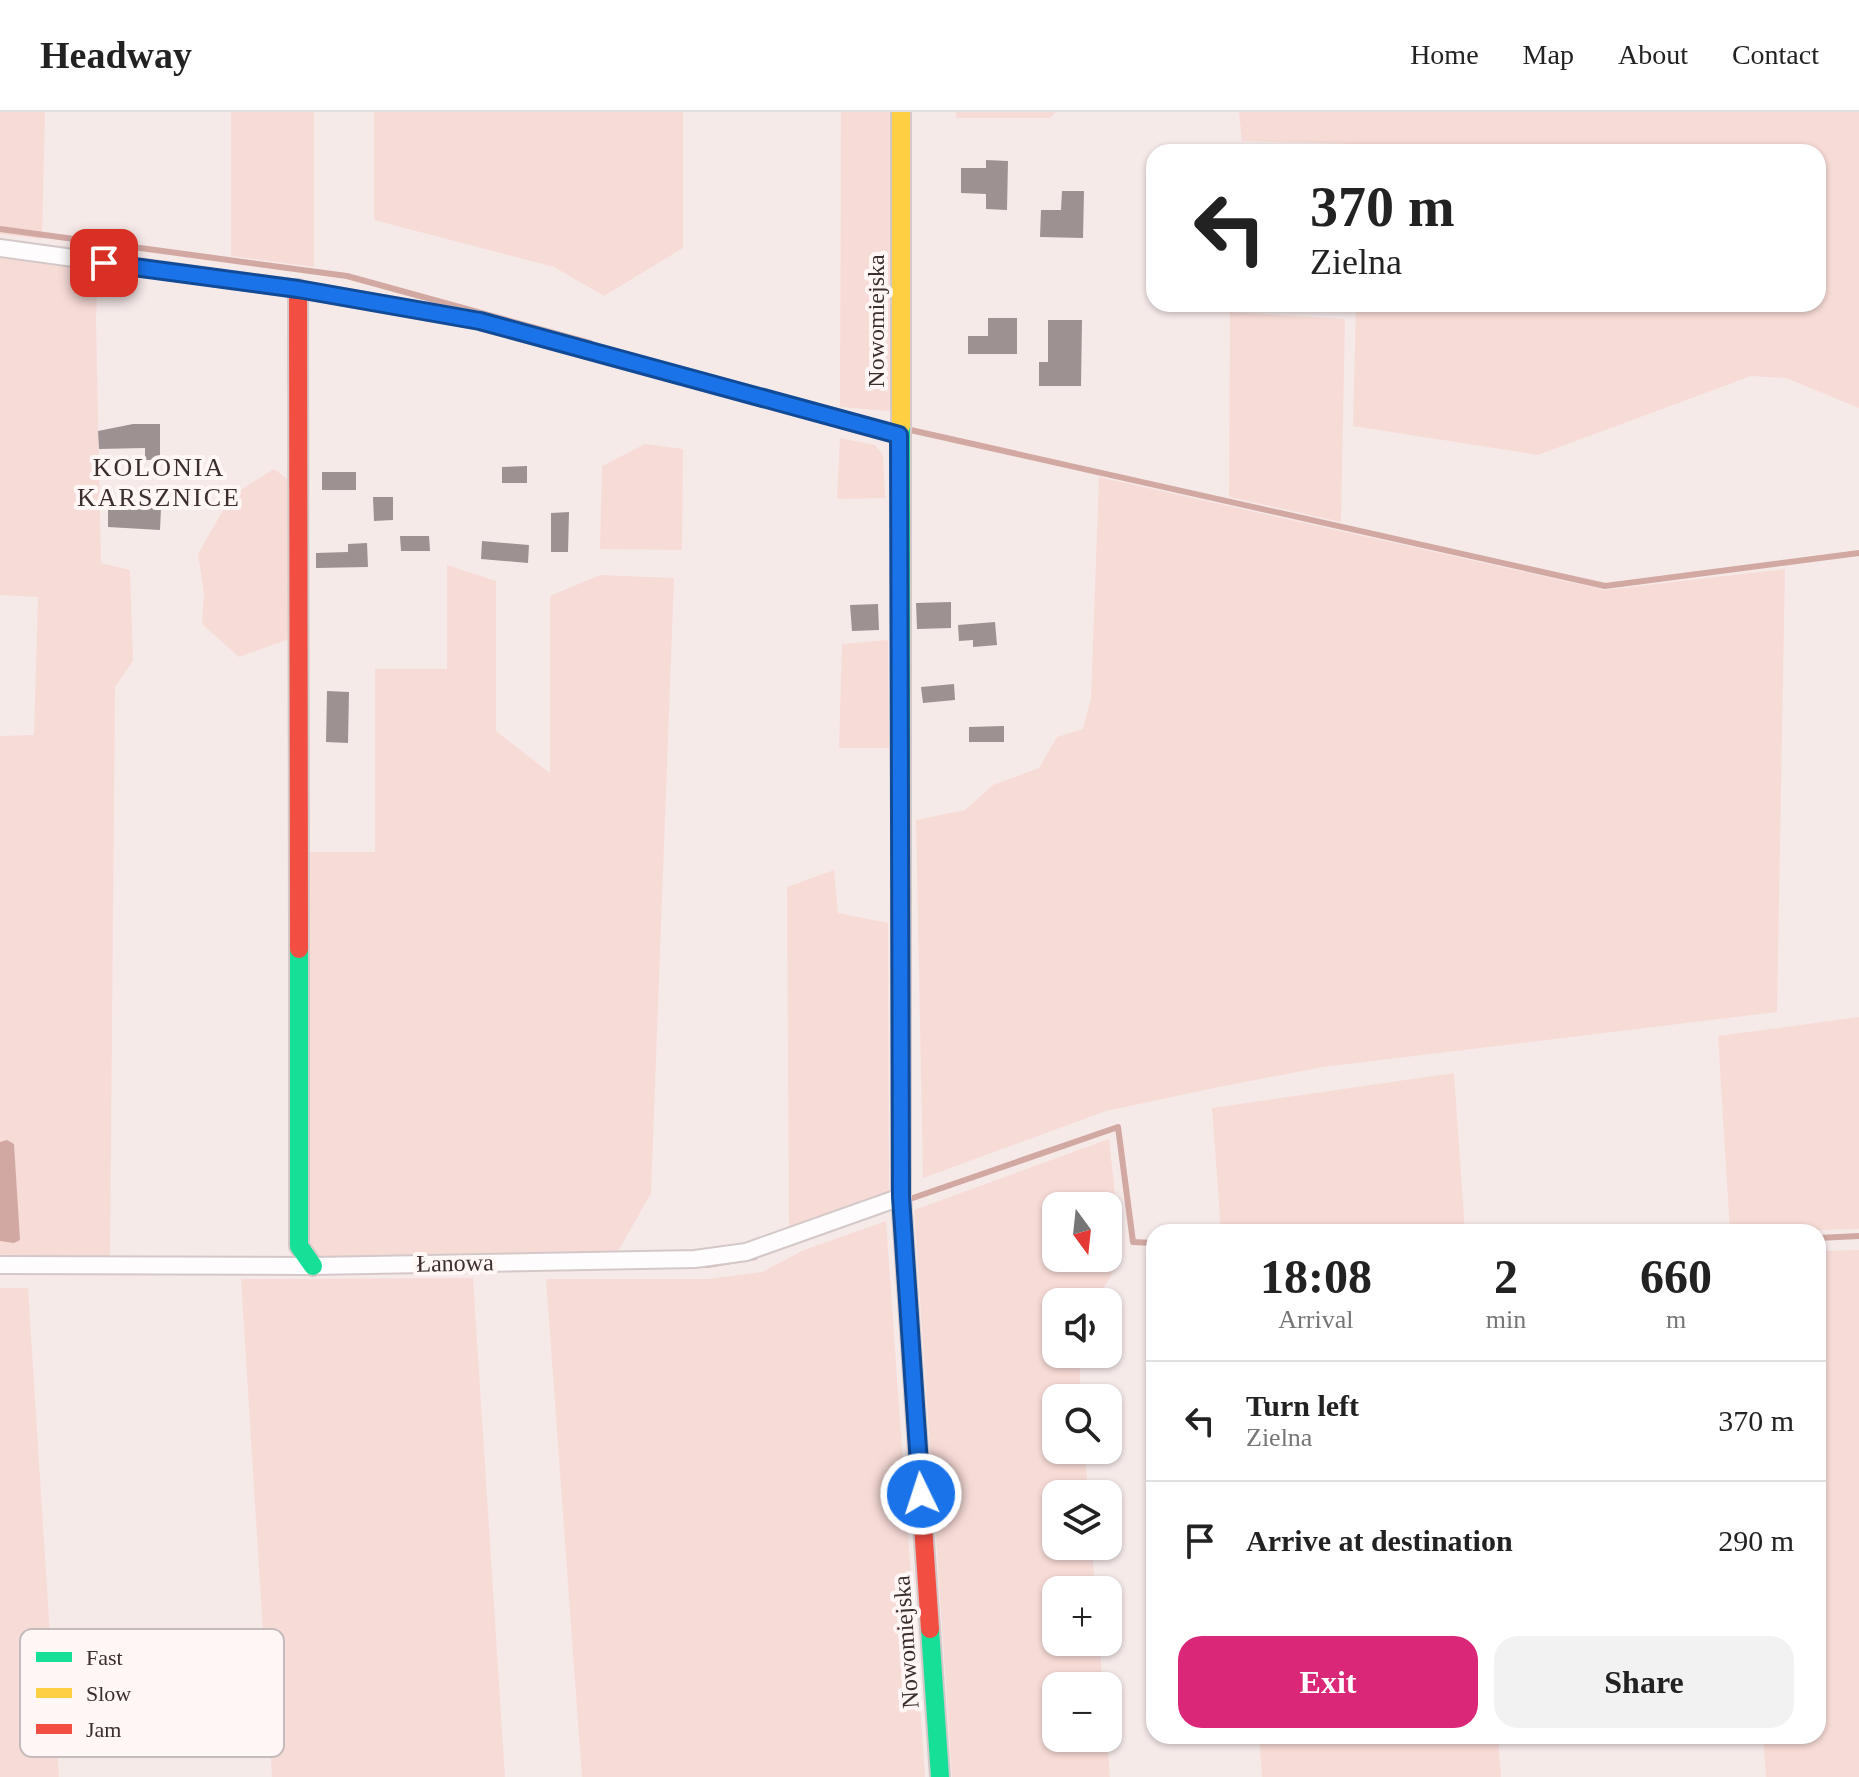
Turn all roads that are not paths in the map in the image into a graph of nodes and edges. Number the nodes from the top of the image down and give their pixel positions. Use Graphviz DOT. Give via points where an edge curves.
graph roads {
  1 [pos="901,112"];
  2 [pos="0,248"];
  3 [pos="298,289"];
  4 [pos="899,428"];
  5 [pos="901,1203"];
  6 [pos="0,1265"];
  7 [pos="313,1266"];
  8 [pos="940,1777"];
  1 -- 4 [label="street, Nowomiejska"];
  2 -- 3 [label="street"];
  3 -- 4 [label="street" via="480,321"];
  3 -- 7 [label="street" via="299,1246"];
  4 -- 5 [label="street, Nowomiejska"];
  5 -- 7 [label="street, Łanowa" via="746,1252 695,1259"];
  5 -- 8 [label="street, Nowomiejska"];
  6 -- 7 [label="street, Łanowa"];
}
